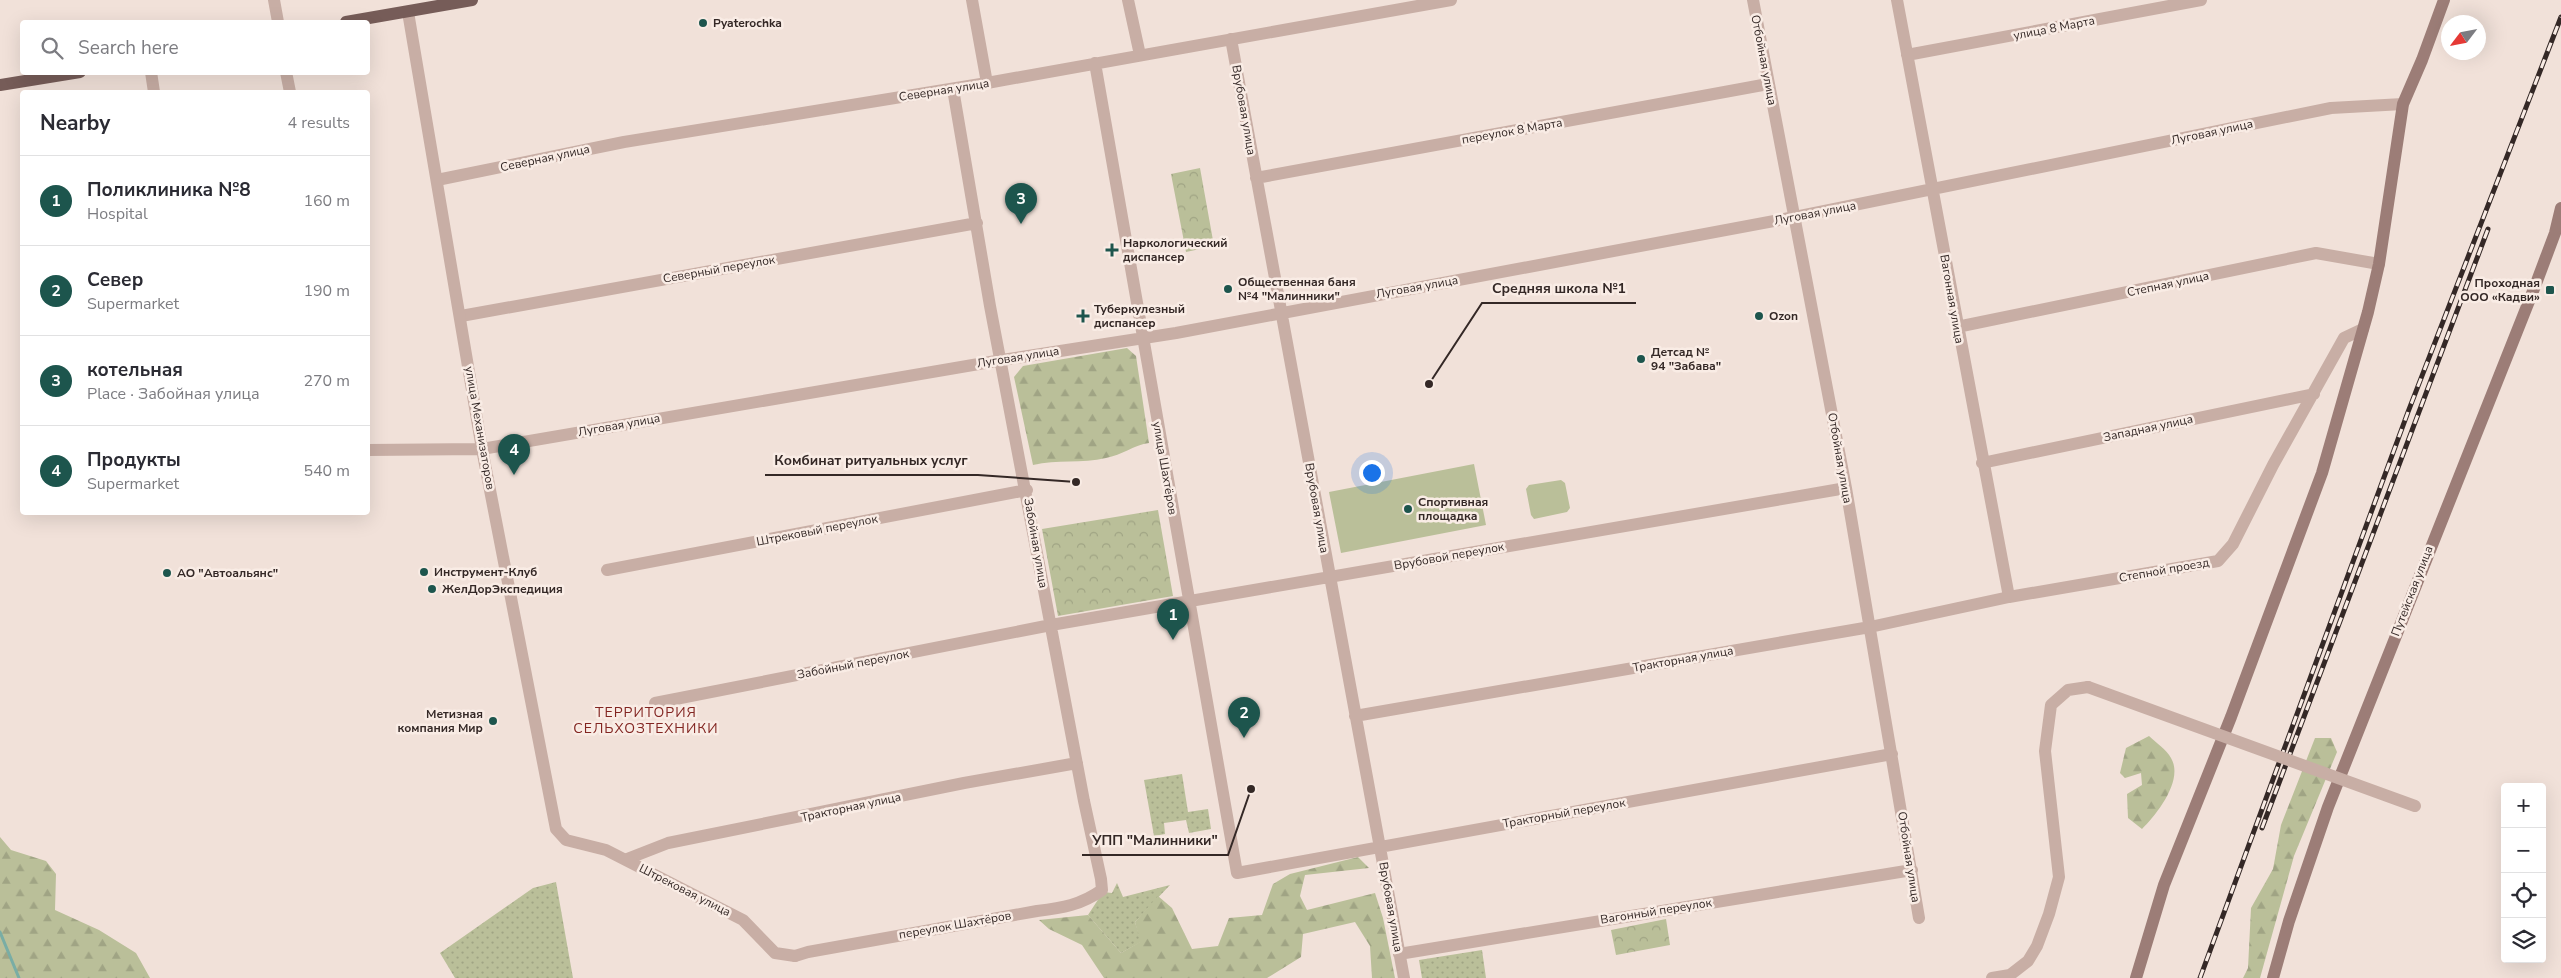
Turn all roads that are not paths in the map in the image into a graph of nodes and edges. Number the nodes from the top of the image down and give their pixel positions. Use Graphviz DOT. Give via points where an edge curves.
graph roads {
  1 [pos="274,0"];
  2 [pos="472,0"];
  3 [pos="972,0"];
  4 [pos="1128,0"];
  5 [pos="1451,0"];
  6 [pos="1753,0"];
  7 [pos="1897,0"];
  8 [pos="2201,0"];
  9 [pos="2444,0"];
  10 [pos="408,12"];
  11 [pos="278,20"];
  12 [pos="358,20"];
  13 [pos="1231,39"];
  14 [pos="1140,55"];
  15 [pos="1908,55"];
  16 [pos="1095,63"];
  17 [pos="62,75"];
  18 [pos="152,75"];
  19 [pos="287,75"];
  20 [pos="987,83"];
  21 [pos="1768,84"];
  22 [pos="0,85"];
  23 [pos="953,88"];
  24 [pos="154,90"];
  25 [pos="290,90"];
  26 [pos="2403,104"];
  27 [pos="1256,178"];
  28 [pos="437,180"];
  29 [pos="1933,190"];
  30 [pos="2561,208"];
  31 [pos="1795,217"];
  32 [pos="977,223"];
  33 [pos="2378,264"];
  34 [pos="1280,312"];
  35 [pos="461,316"];
  36 [pos="1957,327"];
  37 [pos="2363,330"];
  38 [pos="1142,338"];
  39 [pos="1002,360"];
  40 [pos="2314,394"];
  41 [pos="482,449"];
  42 [pos="370,450"];
  43 [pos="1982,463"];
  44 [pos="1846,488"];
  45 [pos="1027,490"];
  46 [pos="607,570"];
  47 [pos="1330,577"];
  48 [pos="2009,597"];
  49 [pos="1188,602"];
  50 [pos="1052,625"];
  51 [pos="1870,627"];
  52 [pos="655,703"];
  53 [pos="1355,716"];
  54 [pos="1892,754"];
  55 [pos="1077,763"];
  56 [pos="2415,806"];
  57 [pos="566,840"];
  58 [pos="1380,846"];
  59 [pos="627,859"];
  60 [pos="1912,870"];
  61 [pos="1237,874"];
  62 [pos="1101,879"];
  63 [pos="1918,918"];
  64 [pos="1399,954"];
  65 [pos="794,956"];
  66 [pos="1404,978"];
  67 [pos="1992,978"];
  68 [pos="2136,978"];
  69 [pos="2273,978"];
  1 -- 11 [label="street"];
  2 -- 10 [label="main road"];
  3 -- 20 [label="street"];
  4 -- 14 [label="street"];
  5 -- 13 [label="street, Северная улица"];
  6 -- 21 [label="street, Отбойная улица"];
  7 -- 15 [label="street, Вагонная улица"];
  8 -- 15 [label="street, улица 8 Марта"];
  9 -- 26 [label="main road"];
  10 -- 12 [label="main road"];
  10 -- 28 [label="street, улица Механизаторов"];
  13 -- 14 [label="street, Северная улица"];
  13 -- 27 [label="street, Врубовая улица"];
  14 -- 16 [label="street, Северная улица"];
  15 -- 29 [label="street, Вагонная улица"];
  16 -- 20 [label="street, Северная улица"];
  16 -- 38 [label="street, улица Шахтёров"];
  17 -- 22 [label="main road"];
  18 -- 24 [label="street"];
  19 -- 25 [label="street"];
  20 -- 23 [label="street, Северная улица"];
  21 -- 27 [label="street, переулок 8 Марта"];
  21 -- 31 [label="street, Отбойная улица"];
  23 -- 28 [label="street, Северная улица" via="624,142"];
  23 -- 32 [label="street, Забойная улица"];
  26 -- 29 [label="street, Луговая улица" via="2331,108"];
  26 -- 33 [label="main road"];
  27 -- 34 [label="street, Врубовая улица"];
  28 -- 35 [label="street, улица Механизаторов"];
  29 -- 31 [label="street, Луговая улица"];
  29 -- 36 [label="street, Вагонная улица"];
  30 -- 69 [label="main road, Путейская улица" via="2537,281 2328,807 2288,921"];
  31 -- 34 [label="street, Луговая улица"];
  31 -- 44 [label="street, Отбойная улица"];
  32 -- 35 [label="street, Северный переулок"];
  32 -- 39 [label="street, Забойная улица"];
  33 -- 36 [label="street, Степная улица" via="2316,253"];
  33 -- 37 [label="main road"];
  34 -- 38 [label="street, Луговая улица"];
  34 -- 47 [label="street, Врубовая улица"];
  35 -- 41 [label="street, улица Механизаторов"];
  36 -- 43 [label="street, Вагонная улица"];
  37 -- 40 [label="street, Степной проезд" via="2344,338"];
  37 -- 68 [label="main road" via="2322,472 2231,717 2164,884"];
  38 -- 39 [label="street, Луговая улица"];
  38 -- 49 [label="street, улица Шахтёров"];
  39 -- 41 [label="street, Луговая улица"];
  39 -- 45 [label="street, Забойная улица"];
  40 -- 43 [label="street, Западная улица"];
  40 -- 48 [label="street, Степной проезд" via="2233,544 2218,561"];
  41 -- 42 [label="street, Луговая улица"];
  41 -- 57 [label="street, улица Механизаторов" via="556,829"];
  43 -- 48 [label="street, Вагонная улица"];
  44 -- 47 [label="street, Врубовой переулок"];
  44 -- 51 [label="street, Отбойная улица"];
  45 -- 46 [label="street, Штрековый переулок"];
  45 -- 50 [label="street, Забойная улица"];
  47 -- 49 [label="street, Врубовой переулок"];
  47 -- 53 [label="street, Врубовая улица"];
  48 -- 51 [label="street, Тракторная улица"];
  49 -- 50 [label="street, Врубовой переулок"];
  49 -- 61 [label="street, улица Шахтёров"];
  50 -- 52 [label="street, Забойный переулок"];
  50 -- 55 [label="street, Забойная улица"];
  51 -- 53 [label="street, Тракторная улица"];
  51 -- 54 [label="street, Отбойная улица"];
  53 -- 58 [label="street, Врубовая улица"];
  54 -- 58 [label="street, Тракторный переулок"];
  54 -- 60 [label="street, Отбойная улица"];
  55 -- 59 [label="street, Тракторная улица" via="668,843"];
  55 -- 62 [label="street, Забойная улица"];
  56 -- 67 [label="street, bridge" via="2088,687 2068,690 2051,705 2045,752 2059,877 2050,914 2028,961 2010,975"];
  57 -- 59 [label="street, Штрековая улица"];
  58 -- 61 [label="street, Тракторный переулок"];
  58 -- 64 [label="street, Врубовая улица"];
  59 -- 65 [label="street, Штрековая улица" via="743,920 775,953"];
  60 -- 63 [label="street, Отбойная улица"];
  60 -- 64 [label="street, Вагонный переулок"];
  62 -- 65 [label="street, переулок Шахтёров" via="1102,890 1088,900 1066,908"];
  64 -- 66 [label="street, Врубовая улица"];
}
